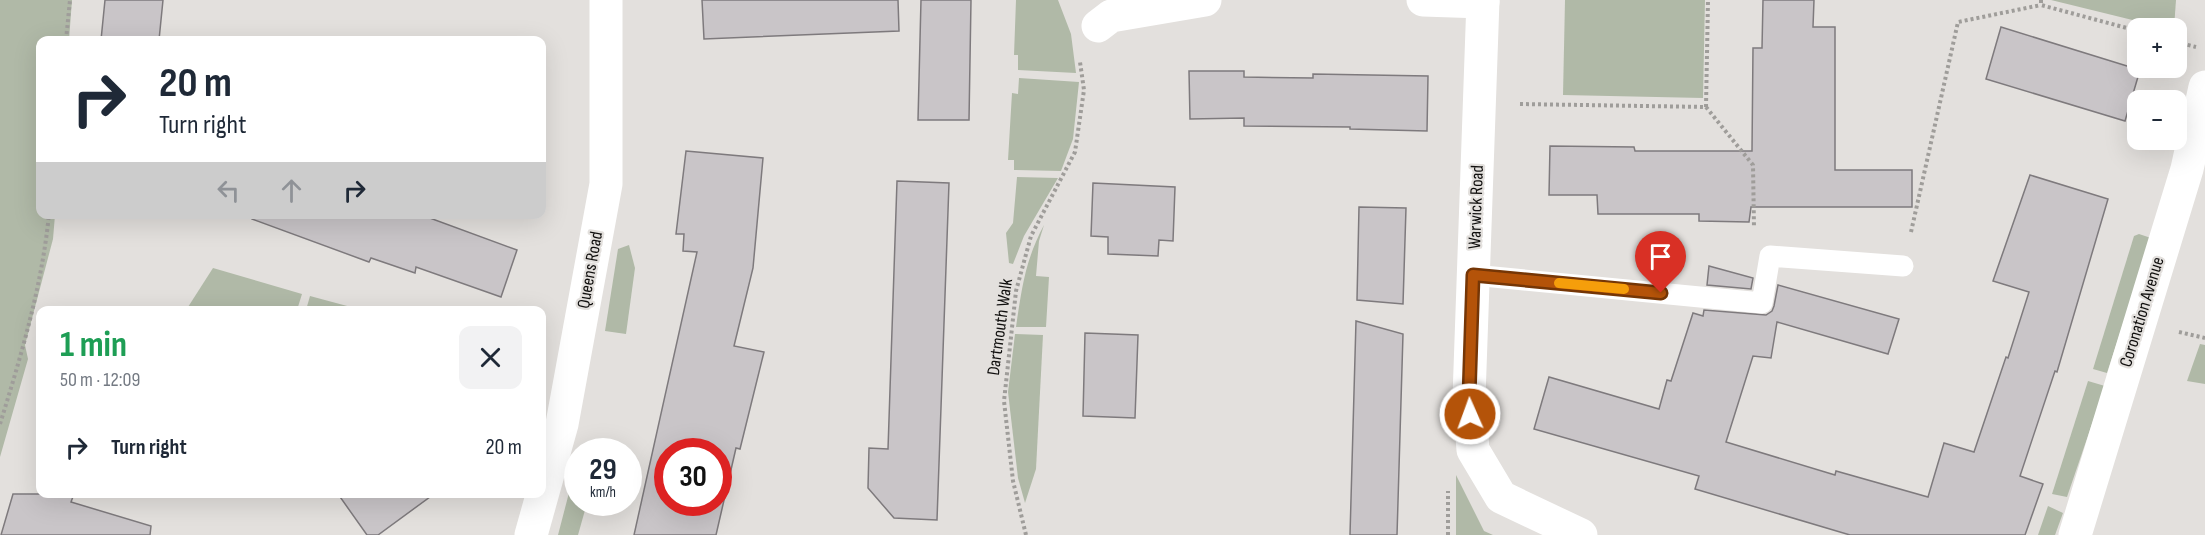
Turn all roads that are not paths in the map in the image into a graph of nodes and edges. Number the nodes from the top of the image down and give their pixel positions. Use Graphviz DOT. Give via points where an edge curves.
graph roads {
  1 [pos="606,0"];
  2 [pos="1205,0"];
  3 [pos="1423,0"];
  4 [pos="1483,1"];
  5 [pos="1098,26"];
  6 [pos="2205,87"];
  7 [pos="1903,266"];
  8 [pos="1473,275"];
  9 [pos="552,422"];
  10 [pos="546,454"];
  11 [pos="538,498"];
  12 [pos="531,535"];
  13 [pos="1581,535"];
  14 [pos="2075,535"];
  1 -- 9 [label="street, Queens Road" via="606,184"];
  2 -- 5 [label="street" via="1111,16"];
  3 -- 4 [label="street"];
  4 -- 8 [label="street, Warwick Road"];
  6 -- 14 [label="street, Coronation Avenue" via="2187,169"];
  7 -- 8 [label="lane" via="1770,256 1762,303"];
  8 -- 13 [label="street, Warwick Road" via="1469,397 1473,450 1501,497"];
  9 -- 10 [label="street, Queens Road"];
  11 -- 12 [label="street, Queens Road"];
}
